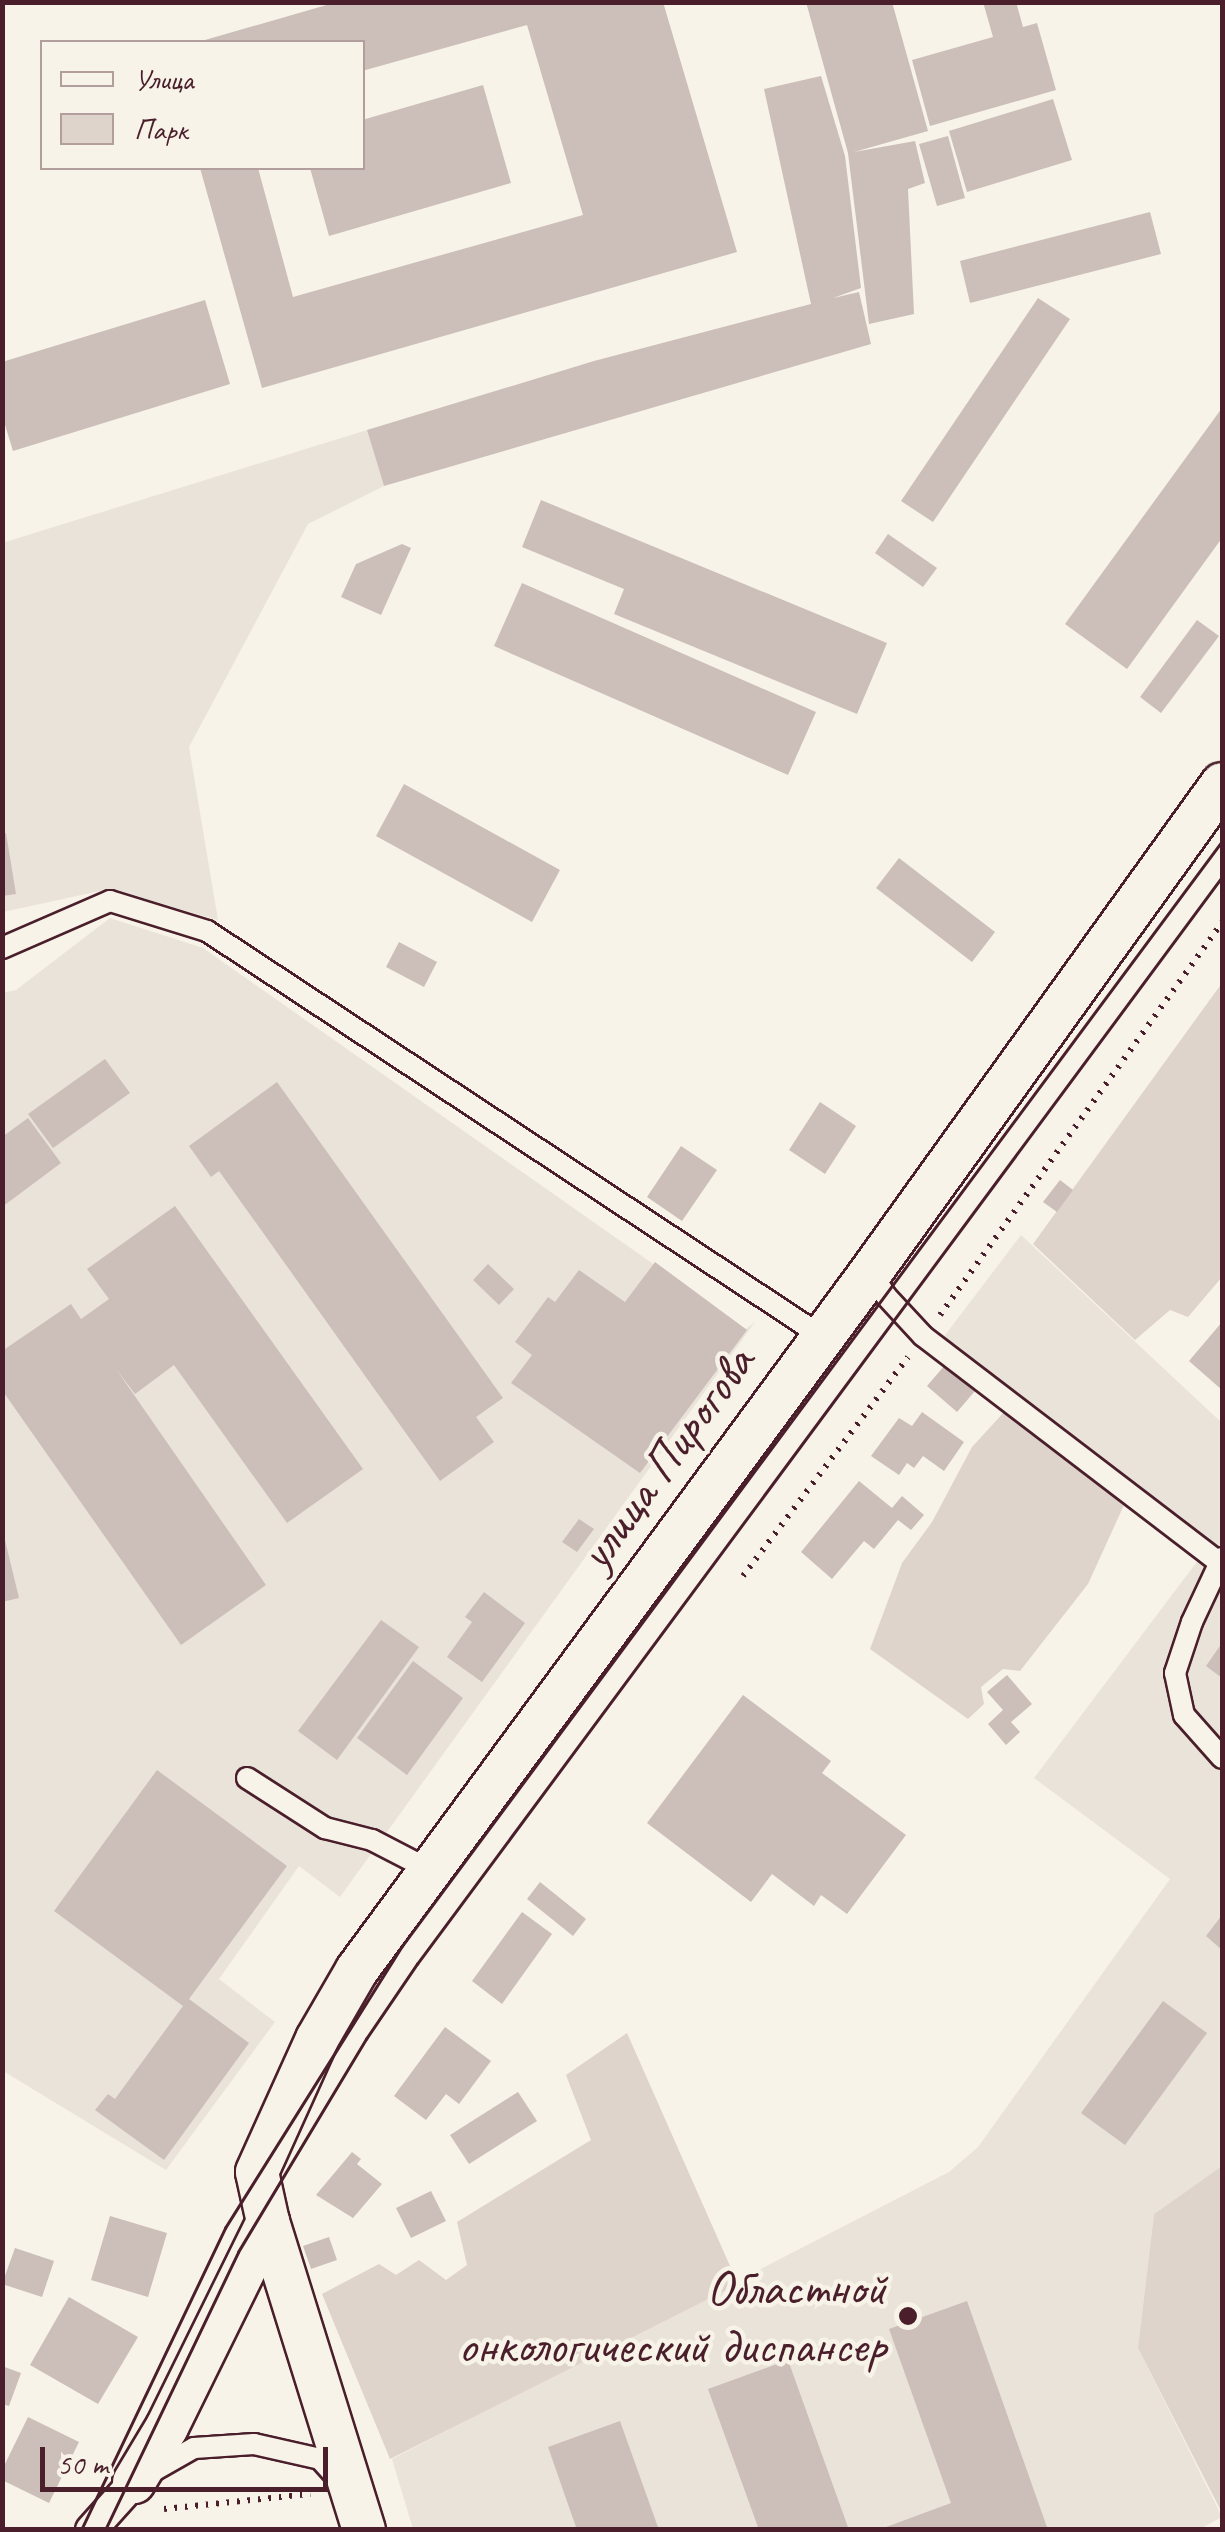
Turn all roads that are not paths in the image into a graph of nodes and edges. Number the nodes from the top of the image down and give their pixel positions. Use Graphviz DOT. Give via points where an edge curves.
graph roads {
  1 [pos="1217,802"];
  2 [pos="2,948"];
  3 [pos="871,1272"];
  4 [pos="823,1337"];
  5 [pos="1221,1560"];
  6 [pos="1222,1758"];
  7 [pos="247,1778"];
  8 [pos="430,1870"];
  9 [pos="268,2222"];
  10 [pos="134,2482"];
  11 [pos="358,2512"];
  12 [pos="91,2530"];
  1 -- 3 [label="street, улица Пирогова"];
  2 -- 4 [label="lane" via="110,901 208,931"];
  3 -- 4 [label="street, улица Пирогова"];
  3 -- 5 [label="lane" via="924,1336"];
  4 -- 8 [label="street, улица Пирогова"];
  5 -- 6 [label="lane" via="1175,1674 1184,1715"];
  7 -- 8 [label="lane" via="325,1828 372,1840"];
  8 -- 9 [label="street, улица Пирогова" via="316,2039 257,2172"];
  9 -- 10 [label="street"];
  9 -- 11 [label="street, улица Пирогова"];
  10 -- 11 [label="lane" via="194,2448 254,2444 320,2459"];
  10 -- 12 [label="street"];
}
